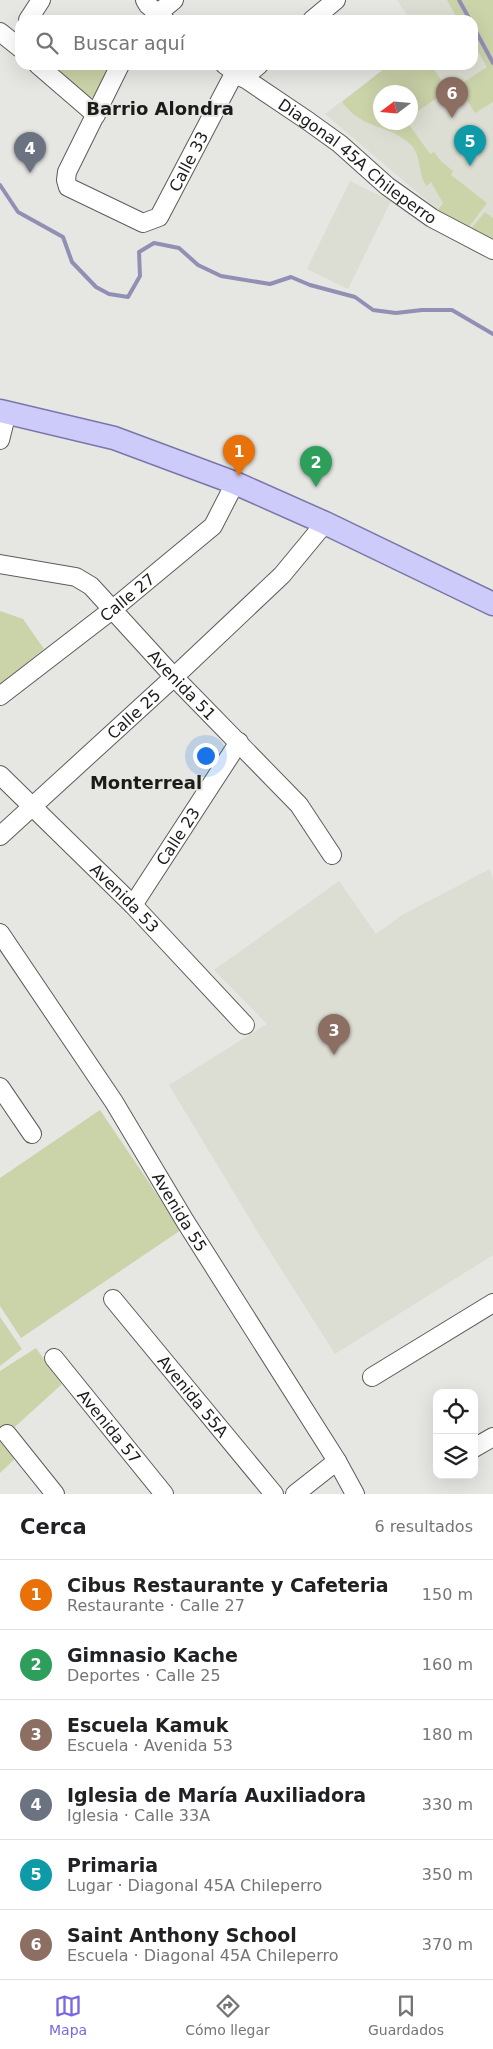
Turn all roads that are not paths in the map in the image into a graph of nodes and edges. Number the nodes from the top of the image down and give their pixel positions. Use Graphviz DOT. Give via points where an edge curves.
graph roads {
  1 [pos="40,0"];
  2 [pos="174,0"];
  3 [pos="336,0"];
  4 [pos="151,12"];
  5 [pos="31,15"];
  6 [pos="318,15"];
  7 [pos="44,70"];
  8 [pos="118,70"];
  9 [pos="234,72"];
  10 [pos="96,115"];
  11 [pos="493,250"];
  12 [pos="3,412"];
  13 [pos="0,440"];
  14 [pos="235,483"];
  15 [pos="325,523"];
  16 [pos="0,564"];
  17 [pos="493,604"];
  18 [pos="113,609"];
  19 [pos="174,677"];
  20 [pos="0,696"];
  21 [pos="239,742"];
  22 [pos="0,775"];
  23 [pos="32,807"];
  24 [pos="0,836"];
  25 [pos="332,855"];
  26 [pos="133,905"];
  27 [pos="0,934"];
  28 [pos="245,1025"];
  29 [pos="0,1088"];
  30 [pos="32,1134"];
  31 [pos="113,1298"];
  32 [pos="493,1303"];
  33 [pos="54,1358"];
  34 [pos="372,1377"];
  35 [pos="7,1434"];
  36 [pos="493,1437"];
  37 [pos="478,1446"];
  38 [pos="337,1461"];
  39 [pos="55,1494"];
  40 [pos="164,1494"];
  41 [pos="274,1494"];
  42 [pos="295,1494"];
  43 [pos="355,1494"];
  1 -- 5 [label="street"];
  2 -- 4 [label="street"];
  3 -- 6 [label="street"];
  7 -- 10 [label="street"];
  8 -- 10 [label="street"];
  9 -- 10 [label="street, Calle 33" via="159,217 151,221 143,223 68,186 67,172"];
  9 -- 11 [label="street, Diagonal 45A Chileperro" via="340,144 387,186 432,218"];
  12 -- 13 [label="street"];
  12 -- 14 [label="main road" via="114,438"];
  14 -- 15 [label="main road"];
  14 -- 18 [label="street, Calle 27" via="213,526"];
  15 -- 17 [label="main road"];
  15 -- 19 [label="street, Calle 25" via="282,575"];
  16 -- 18 [label="street, Avenida 51" via="76,577 91,586"];
  18 -- 19 [label="street, Avenida 51"];
  18 -- 20 [label="street, Calle 27"];
  19 -- 21 [label="street, Avenida 51"];
  19 -- 23 [label="street, Calle 25"];
  21 -- 25 [label="street, Avenida 51" via="300,805"];
  21 -- 26 [label="street, Calle 23"];
  22 -- 23 [label="street, Avenida 53"];
  23 -- 24 [label="street, Calle 25"];
  23 -- 26 [label="street, Avenida 53"];
  26 -- 28 [label="street, Avenida 53"];
  27 -- 38 [label="street, Avenida 55" via="114,1102"];
  29 -- 30 [label="street"];
  31 -- 41 [label="street, Avenida 55A"];
  32 -- 34 [label="street"];
  33 -- 40 [label="street, Avenida 57"];
  35 -- 39 [label="street"];
  36 -- 37 [label="street"];
  38 -- 42 [label="street"];
  38 -- 43 [label="street, Avenida 55"];
}
